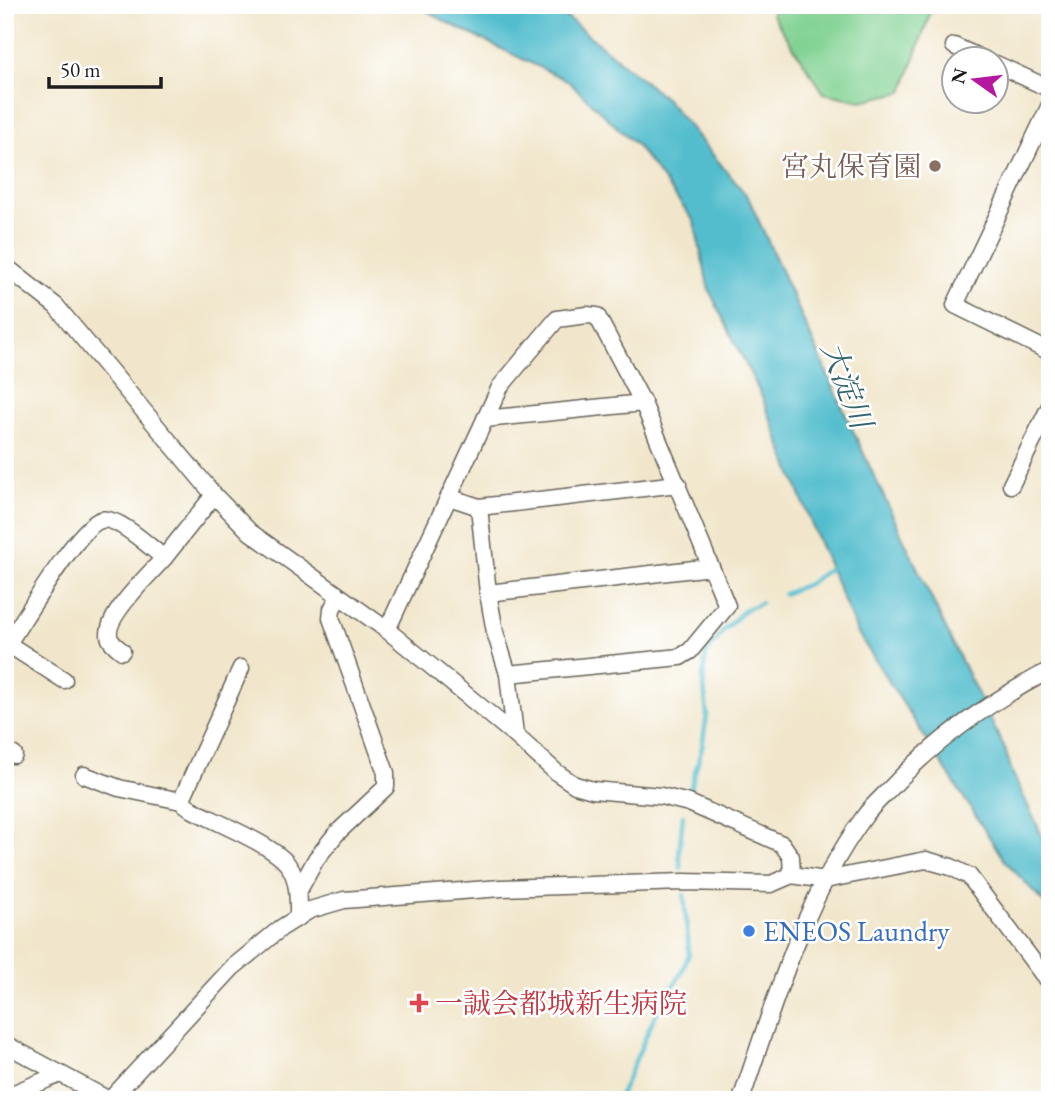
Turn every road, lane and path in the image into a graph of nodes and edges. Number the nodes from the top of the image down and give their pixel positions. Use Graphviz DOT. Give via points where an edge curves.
graph roads {
  1 [pos="1010,70"];
  2 [pos="1050,89"];
  3 [pos="1050,105"];
  4 [pos="5,267"];
  5 [pos="1050,352"];
  6 [pos="643,403"];
  7 [pos="1050,406"];
  8 [pos="485,419"];
  9 [pos="678,484"];
  10 [pos="1011,485"];
  11 [pos="214,495"];
  12 [pos="449,497"];
  13 [pos="479,507"];
  14 [pos="164,558"];
  15 [pos="711,567"];
  16 [pos="488,593"];
  17 [pos="339,596"];
  18 [pos="387,630"];
  19 [pos="8,640"];
  20 [pos="122,651"];
  21 [pos="241,668"];
  22 [pos="1050,670"];
  23 [pos="508,674"];
  24 [pos="64,680"];
  25 [pos="515,735"];
  26 [pos="85,775"];
  27 [pos="181,802"];
  28 [pos="792,875"];
  29 [pos="825,880"];
  30 [pos="298,892"];
  31 [pos="298,918"];
  32 [pos="1050,984"];
  33 [pos="5,1044"];
  34 [pos="60,1074"];
  35 [pos="5,1097"];
  36 [pos="110,1100"];
  37 [pos="741,1100"];
  1 -- 2 [label="street"];
  3 -- 5 [label="street" via="955,305"];
  4 -- 11 [label="street" via="56,306"];
  6 -- 8 [label="street"];
  6 -- 8 [label="street" via="597,316 587,315 557,319 499,387"];
  6 -- 9 [label="street"];
  7 -- 10 [label="street"];
  8 -- 12 [label="street"];
  9 -- 13 [label="street"];
  9 -- 15 [label="street"];
  11 -- 14 [label="street"];
  11 -- 17 [label="street" via="250,532"];
  12 -- 13 [label="street"];
  12 -- 18 [label="street"];
  13 -- 16 [label="street"];
  14 -- 19 [label="street" via="114,521 101,520 82,533"];
  14 -- 20 [label="street" via="115,613 110,640"];
  15 -- 16 [label="street"];
  15 -- 23 [label="street" via="727,606 680,657"];
  16 -- 23 [label="street"];
  17 -- 18 [label="street"];
  17 -- 30 [label="street" via="331,618 386,773 386,787 336,834"];
  18 -- 25 [label="street"];
  19 -- 24 [label="street"];
  21 -- 27 [label="street"];
  22 -- 29 [label="street" via="1010,690 924,753 864,816"];
  23 -- 25 [label="street"];
  25 -- 28 [label="street" via="575,785 689,803 782,844 791,857"];
  26 -- 27 [label="street" via="118,788"];
  27 -- 30 [label="street" via="279,854 290,866"];
  28 -- 29 [label="street"];
  28 -- 31 [label="street" via="771,884 527,887 344,900"];
  29 -- 32 [label="street" via="926,860 951,867 968,876"];
  29 -- 37 [label="street" via="785,970"];
  30 -- 31 [label="street"];
  31 -- 36 [label="street" via="232,968"];
  33 -- 34 [label="street"];
  34 -- 35 [label="street"];
  34 -- 36 [label="street"];
}
